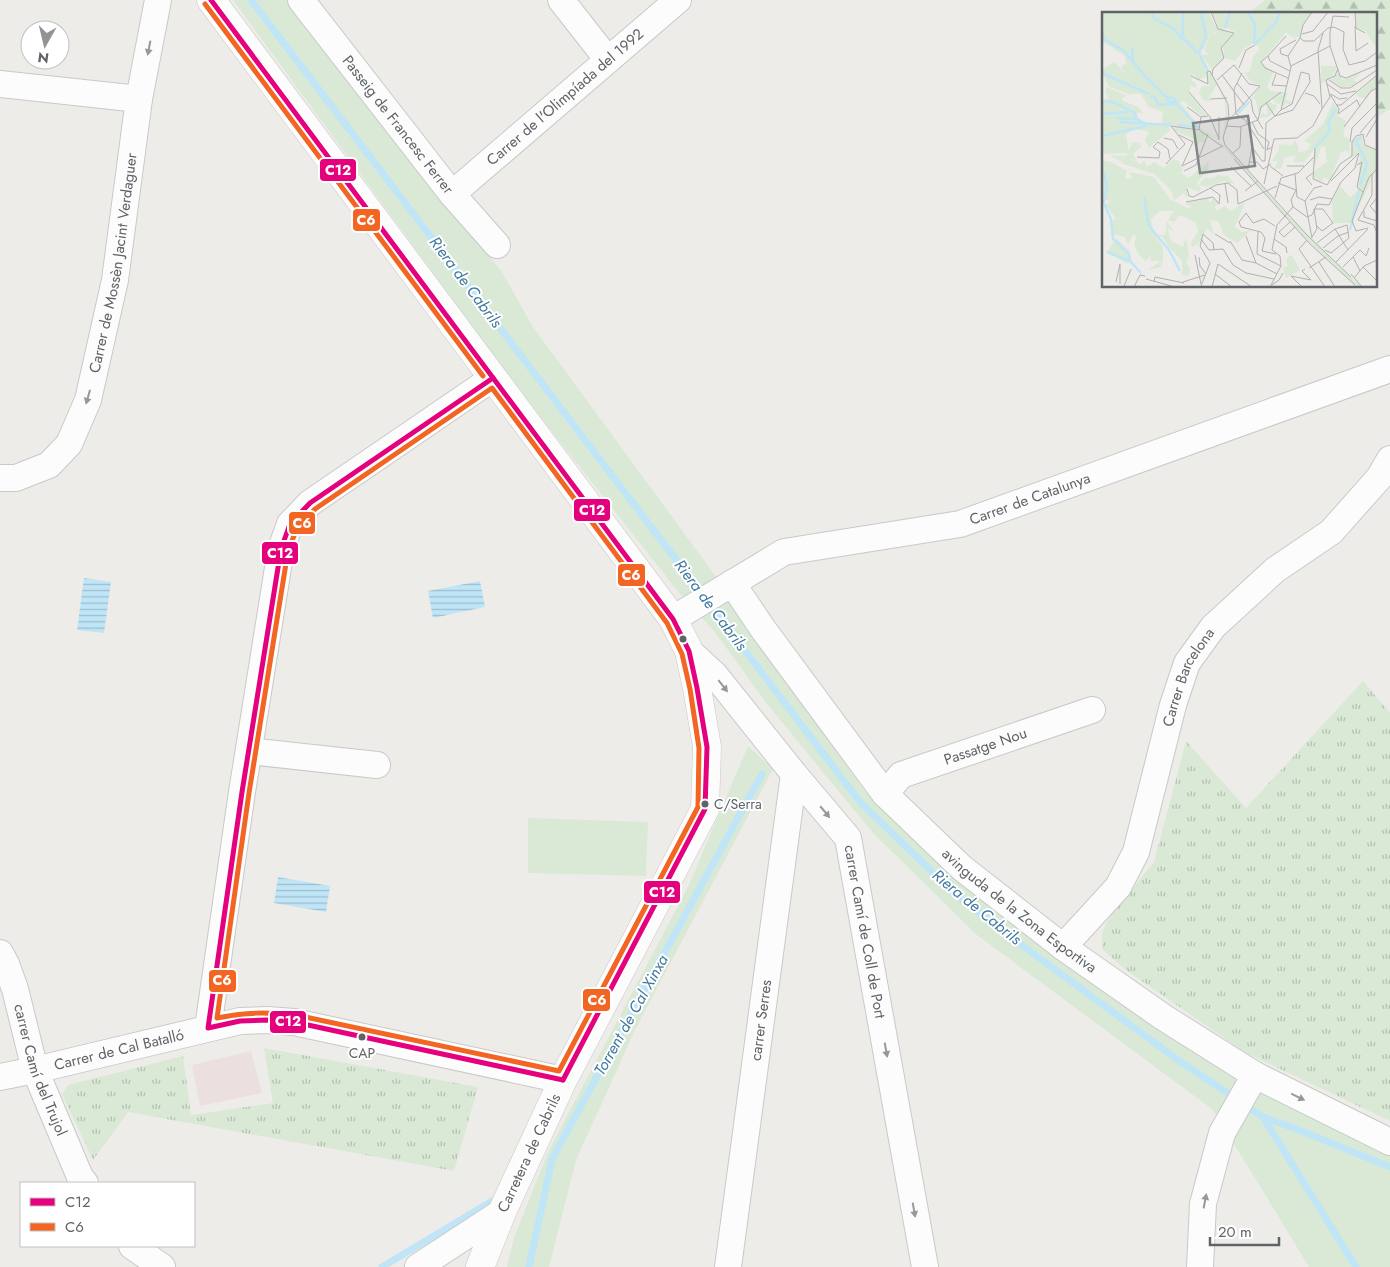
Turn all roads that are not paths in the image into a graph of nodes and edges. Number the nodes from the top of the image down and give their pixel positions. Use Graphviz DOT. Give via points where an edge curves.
graph roads {
  1 [pos="158,0"];
  2 [pos="211,0"];
  3 [pos="301,0"];
  4 [pos="561,0"];
  5 [pos="678,0"];
  6 [pos="608,60"];
  7 [pos="0,84"];
  8 [pos="139,100"];
  9 [pos="452,194"];
  10 [pos="497,245"];
  11 [pos="1390,369"];
  12 [pos="493,378"];
  13 [pos="1390,459"];
  14 [pos="0,478"];
  15 [pos="726,587"];
  16 [pos="681,614"];
  17 [pos="689,651"];
  18 [pos="1092,710"];
  19 [pos="248,751"];
  20 [pos="376,765"];
  21 [pos="794,774"];
  22 [pos="885,794"];
  23 [pos="1063,947"];
  24 [pos="0,953"];
  25 [pos="208,1028"];
  26 [pos="35,1070"];
  27 [pos="0,1077"];
  28 [pos="563,1080"];
  29 [pos="1244,1093"];
  30 [pos="1390,1142"];
  31 [pos="84,1182"];
  32 [pos="502,1212"];
  33 [pos="133,1247"];
  34 [pos="162,1267"];
  35 [pos="418,1267"];
  36 [pos="480,1267"];
  37 [pos="728,1267"];
  38 [pos="925,1267"];
  39 [pos="1200,1267"];
  1 -- 8 [label="street, Carrer de Mossèn Jacint Verdaguer, one-way"];
  2 -- 12 [label="street, Carretera de Cabrils"];
  3 -- 9 [label="street, Passeig de Francesc Ferrer"];
  4 -- 6 [label="street"];
  5 -- 6 [label="street, Carrer de l'Olimpíada del 1992"];
  6 -- 9 [label="street, Carrer de l'Olimpíada del 1992"];
  7 -- 8 [label="street"];
  8 -- 14 [label="street, Carrer de Mossèn Jacint Verdaguer, one-way" via="115,280 88,400 69,444 49,466 16,478"];
  9 -- 10 [label="street, Passeig de Francesc Ferrer"];
  11 -- 15 [label="street, Carrer de Catalunya" via="960,524 784,552"];
  12 -- 16 [label="street, Carretera de Cabrils"];
  12 -- 19 [label="street" via="310,503 290,524 281,549"];
  13 -- 23 [label="street, Carrer Barcelona" via="1379,478 1332,532 1275,570 1213,627 1187,663 1173,705 1136,852 1118,887"];
  15 -- 16 [label="street, Carrer de Catalunya"];
  15 -- 22 [label="street, avinguda de la Zona Esportiva" via="763,629"];
  16 -- 17 [label="street, Carretera de Cabrils"];
  17 -- 21 [label="street, carrer Camí de Coll de Port, one-way" via="715,675"];
  17 -- 28 [label="street, Carretera de Cabrils" via="707,747 705,808"];
  18 -- 22 [label="street, Passatge Nou" via="900,775"];
  19 -- 20 [label="street"];
  19 -- 25 [label="street"];
  21 -- 37 [label="street, carrer Serres"];
  21 -- 38 [label="street, carrer Camí de Coll de Port, one-way" via="848,838"];
  22 -- 23 [label="street, avinguda de la Zona Esportiva" via="962,868"];
  23 -- 29 [label="street, avinguda de la Zona Esportiva" via="1163,1017"];
  24 -- 26 [label="street, carrer Camí del Trujol" via="15,989"];
  25 -- 26 [label="street, Carrer de Cal Batalló"];
  25 -- 28 [label="street, Carrer de Cal Batalló" via="240,1020 294,1022"];
  26 -- 27 [label="street, Carrer de Cal Batalló"];
  26 -- 31 [label="street, carrer Camí del Trujol"];
  28 -- 32 [label="street, Carretera de Cabrils"];
  29 -- 30 [label="street, avinguda de la Zona Esportiva, one-way"];
  39 -- 29 [label="street, one-way" via="1203,1204 1222,1133"];
  32 -- 35 [label="street"];
  32 -- 36 [label="street, Carretera de Cabrils"];
  33 -- 34 [label="street"];
}
